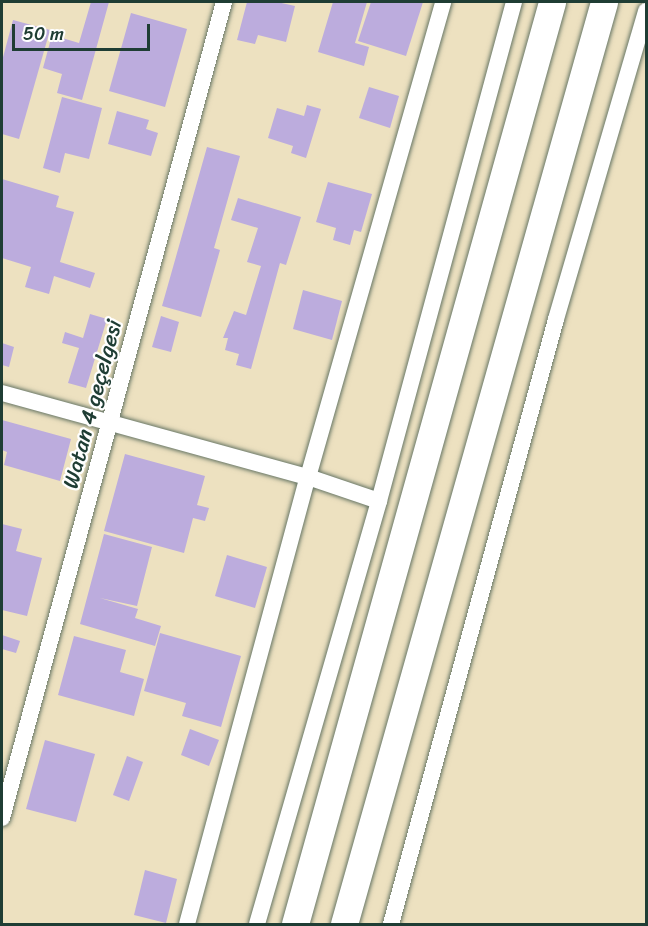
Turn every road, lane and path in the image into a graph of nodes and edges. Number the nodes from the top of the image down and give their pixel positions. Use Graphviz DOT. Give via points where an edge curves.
graph roads {
  1 [pos="224,2"];
  2 [pos="443,2"];
  3 [pos="514,2"];
  4 [pos="552,2"];
  5 [pos="604,2"];
  6 [pos="646,11"];
  7 [pos="2,393"];
  8 [pos="110,424"];
  9 [pos="308,477"];
  10 [pos="379,501"];
  11 [pos="2,818"];
  12 [pos="187,924"];
  13 [pos="257,924"];
  14 [pos="294,924"];
  15 [pos="344,924"];
  16 [pos="392,924"];
  1 -- 8 [label="street, Watan 4 geçelgesi"];
  2 -- 9 [label="street"];
  3 -- 10 [label="street"];
  4 -- 14 [label="main road"];
  5 -- 15 [label="main road"];
  6 -- 16 [label="street" via="556,319"];
  7 -- 8 [label="street"];
  8 -- 9 [label="street"];
  8 -- 11 [label="street, Watan 4 geçelgesi"];
  9 -- 10 [label="street"];
  9 -- 12 [label="street"];
  10 -- 13 [label="street"];
}
